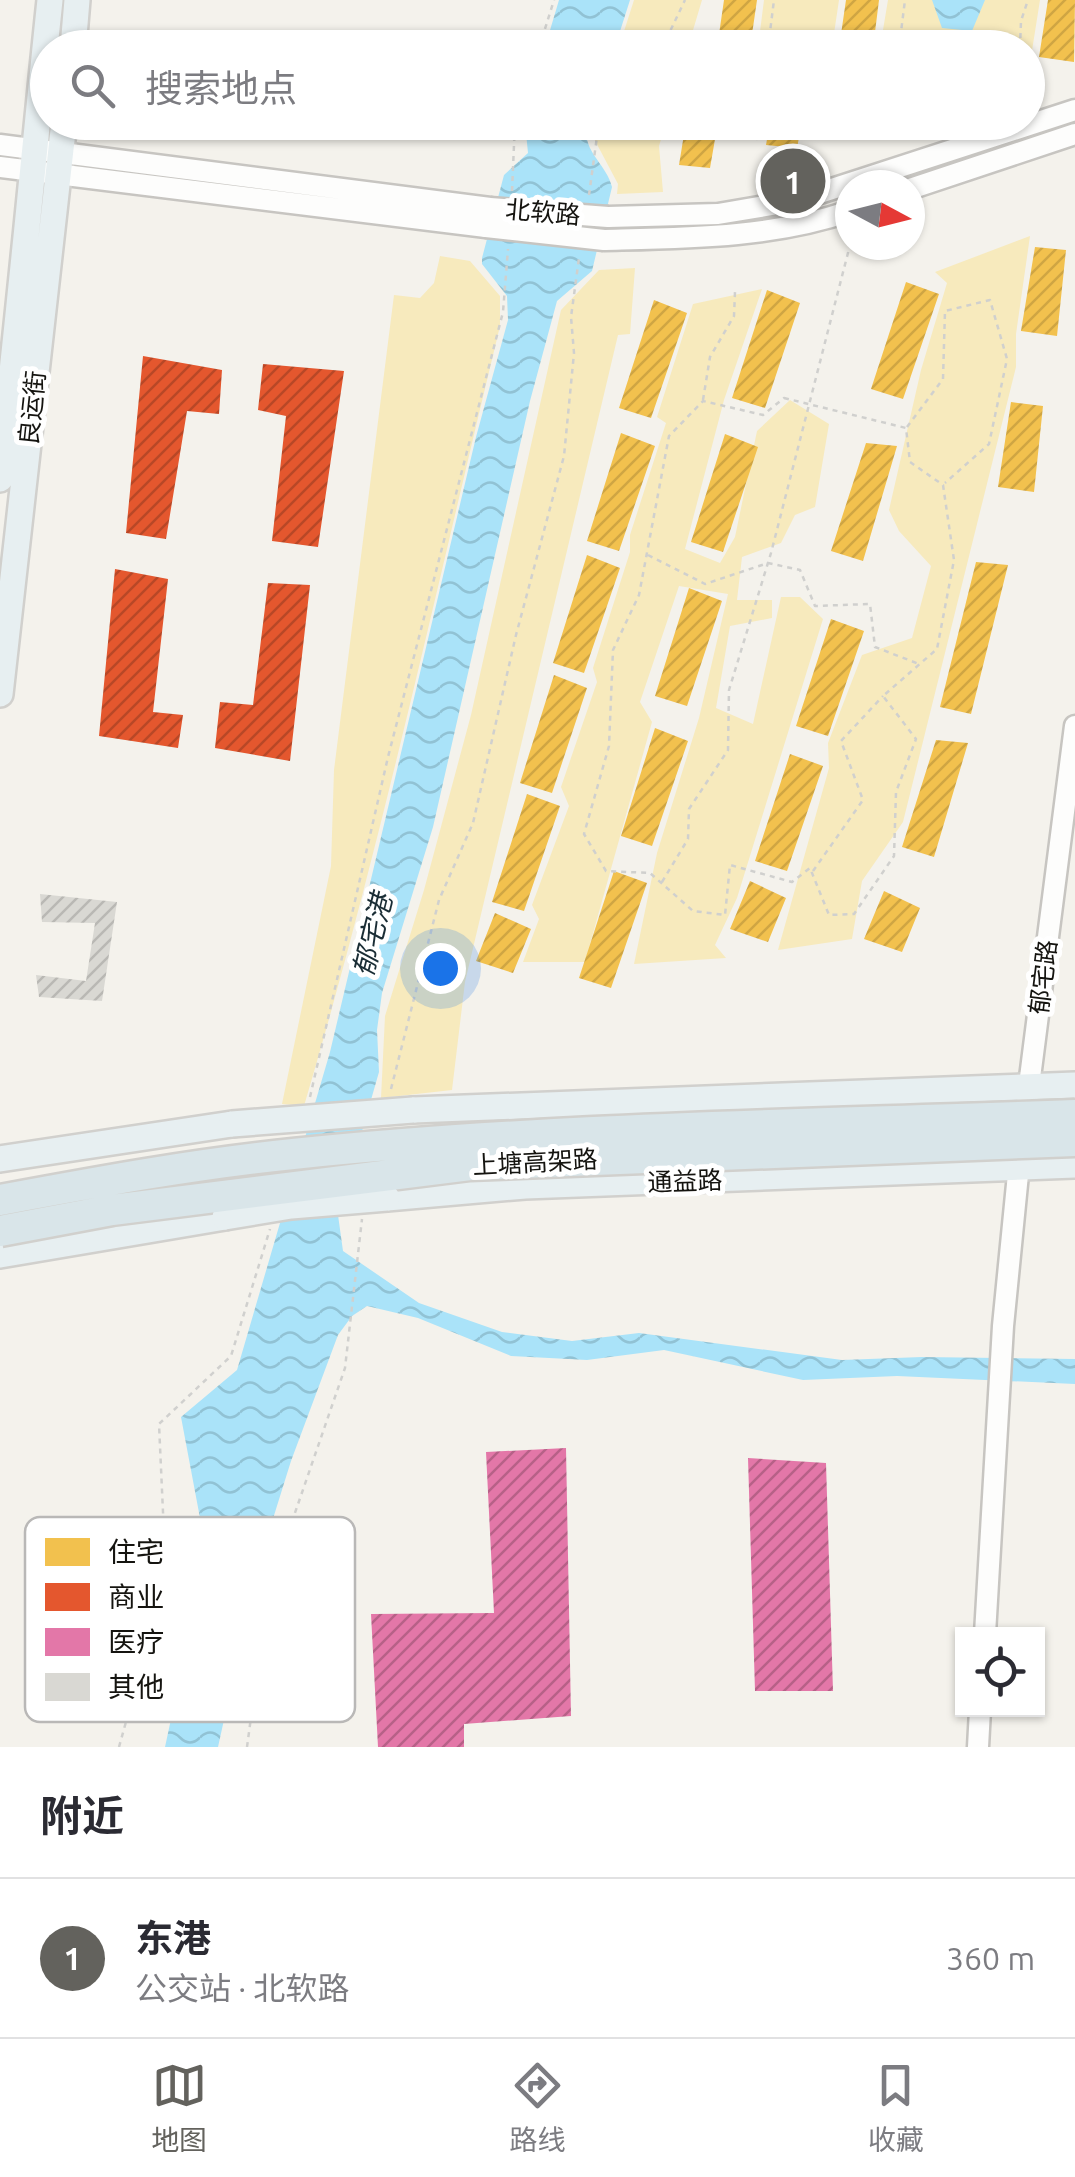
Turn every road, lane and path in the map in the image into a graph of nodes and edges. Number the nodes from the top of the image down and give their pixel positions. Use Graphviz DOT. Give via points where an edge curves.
graph roads {
  1 [pos="50,0"];
  2 [pos="77,0"];
  3 [pos="554,0"];
  4 [pos="685,0"];
  5 [pos="774,0"];
  6 [pos="905,0"];
  7 [pos="1028,0"];
  8 [pos="47,30"];
  9 [pos="74,30"];
  10 [pos="545,30"];
  11 [pos="671,30"];
  12 [pos="770,30"];
  13 [pos="901,30"];
  14 [pos="1021,30"];
  15 [pos="1075,110"];
  16 [pos="1045,120"];
  17 [pos="1075,134"];
  18 [pos="34,140"];
  19 [pos="61,140"];
  20 [pos="513,140"];
  21 [pos="596,140"];
  22 [pos="983,140"];
  23 [pos="0,145"];
  24 [pos="32,160"];
  25 [pos="58,164"];
  26 [pos="0,167"];
  27 [pos="925,184"];
  28 [pos="511,194"];
  29 [pos="588,200"];
  30 [pos="835,214"];
  31 [pos="488,217"];
  32 [pos="509,233"];
  33 [pos="579,259"];
  34 [pos="846,260"];
  35 [pos="735,292"];
  36 [pos="703,401"];
  37 [pos="810,404"];
  38 [pos="906,428"];
  39 [pos="0,479"];
  40 [pos="943,484"];
  41 [pos="648,554"];
  42 [pos="768,563"];
  43 [pos="920,664"];
  44 [pos="0,694"];
  45 [pos="883,696"];
  46 [pos="1075,726"];
  47 [pos="812,873"];
  48 [pos="662,884"];
  49 [pos="1075,1086"];
  50 [pos="391,1087"];
  51 [pos="1029,1087"];
  52 [pos="309,1104"];
  53 [pos="1075,1115"];
  54 [pos="1075,1141"];
  55 [pos="0,1158"];
  56 [pos="1075,1166"];
  57 [pos="1018,1168"];
  58 [pos="0,1200"];
  59 [pos="363,1214"];
  60 [pos="270,1230"];
  61 [pos="0,1231"];
  62 [pos="0,1254"];
  63 [pos="163,1517"];
  64 [pos="294,1517"];
  65 [pos="984,1627"];
  66 [pos="980,1717"];
  67 [pos="126,1722"];
  68 [pos="251,1722"];
  69 [pos="119,1747"];
  70 [pos="248,1747"];
  71 [pos="978,1747"];
  1 -- 8 [label="main road, 良运街"];
  2 -- 9 [label="main road"];
  3 -- 10 [label="path"];
  4 -- 11 [label="path"];
  5 -- 12 [label="path"];
  6 -- 13 [label="path"];
  7 -- 14 [label="path"];
  15 -- 16 [label="street, 北软路, bridge"];
  17 -- 27 [label="street"];
  18 -- 24 [label="main road, 良运街"];
  19 -- 25 [label="main road, 良运街"];
  20 -- 28 [label="path"];
  21 -- 29 [label="path"];
  22 -- 31 [label="street, 北软路, bridge" via="795,201 718,214"];
  23 -- 24 [label="street, 北软路"];
  24 -- 25 [label="street, 北软路"];
  24 -- 26 [label="street, 北软路"];
  24 -- 39 [label="main road, 良运街"];
  25 -- 31 [label="street, 北软路"];
  25 -- 44 [label="main road, 良运街"];
  30 -- 31 [label="street, 北软路, bridge" via="764,230 604,240"];
  32 -- 52 [label="path" via="503,312 388,756"];
  33 -- 50 [label="path" via="564,456 472,823 439,900"];
  34 -- 37 [label="path"];
  35 -- 36 [label="path" via="734,316 710,357"];
  36 -- 37 [label="path" via="762,415 784,398"];
  36 -- 41 [label="path" via="669,436"];
  37 -- 38 [label="path"];
  37 -- 42 [label="path"];
  38 -- 40 [label="path" via="910,462"];
  38 -- 40 [label="path" via="943,379 945,311 990,300 1006,359 989,444"];
  40 -- 43 [label="path" via="954,560 937,649"];
  41 -- 42 [label="path" via="705,584"];
  41 -- 48 [label="path" via="640,595 613,650 609,746 584,834 606,871 650,874"];
  42 -- 43 [label="path" via="800,570 815,606 870,604 875,647"];
  42 -- 48 [label="path" via="729,690 728,750 689,809 688,839"];
  43 -- 45 [label="path"];
  45 -- 47 [label="path" via="841,741 864,800"];
  45 -- 47 [label="path" via="916,739 896,792 894,856 854,914 829,915"];
  46 -- 51 [label="street, 郁宅路"];
  47 -- 48 [label="path" via="810,868 792,882 730,865 725,915 693,911"];
  49 -- 51 [label="main road"];
  51 -- 55 [label="main road, bridge" via="414,1110 232,1124"];
  51 -- 57 [label="street, 郁宅路"];
  53 -- 58 [label="highway, 上塘高架路, bridge" via="462,1139 291,1154"];
  54 -- 61 [label="highway, 上塘高架路, bridge" via="470,1165"];
  56 -- 57 [label="main road, 通益路"];
  57 -- 62 [label="main road, 通益路, bridge" via="526,1186 292,1206"];
  57 -- 65 [label="street, 郁宅路"];
  59 -- 64 [label="path" via="345,1368"];
  60 -- 63 [label="path" via="231,1356 159,1424"];
  66 -- 71 [label="street"];
  67 -- 69 [label="path"];
  68 -- 70 [label="path"];
}
